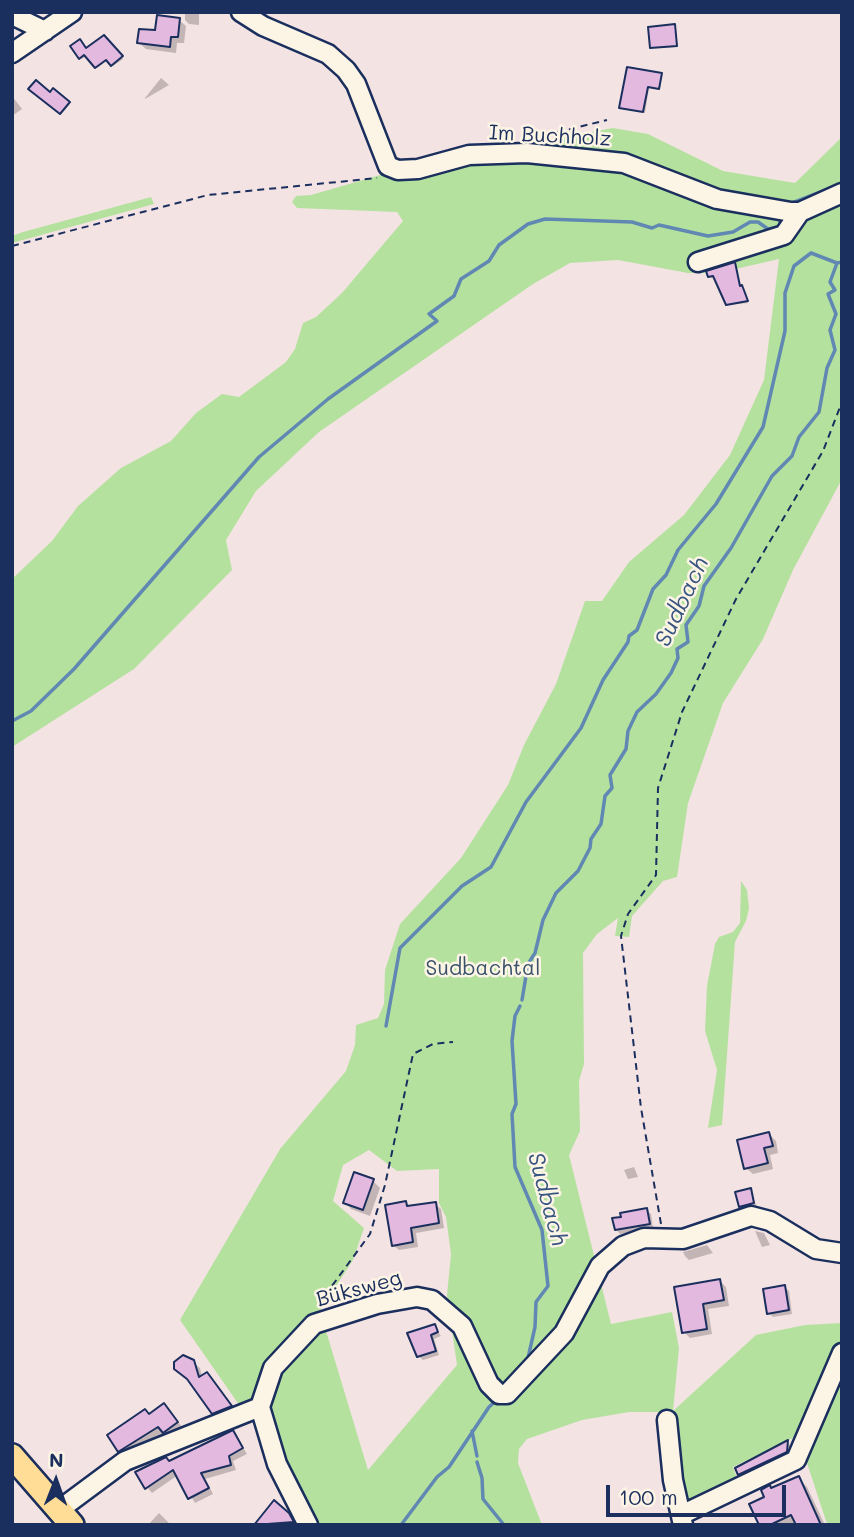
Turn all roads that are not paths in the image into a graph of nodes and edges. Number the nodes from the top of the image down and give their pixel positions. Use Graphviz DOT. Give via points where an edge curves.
graph roads {
  1 [pos="72,12"];
  2 [pos="241,12"];
  3 [pos="12,15"];
  4 [pos="45,31"];
  5 [pos="12,53"];
  6 [pos="842,193"];
  7 [pos="800,212"];
  8 [pos="698,262"];
  9 [pos="842,1253"];
  10 [pos="842,1353"];
  11 [pos="260,1408"];
  12 [pos="667,1420"];
  13 [pos="12,1455"];
  14 [pos="65,1517"];
  15 [pos="682,1520"];
  16 [pos="308,1525"];
  1 -- 4 [label="street"];
  2 -- 7 [label="street, Im Buchholz" via="328,54 346,70 356,84 388,166 398,170 469,155 592,158 624,163 717,199"];
  3 -- 4 [label="street"];
  4 -- 5 [label="street"];
  6 -- 7 [label="street"];
  7 -- 8 [label="street" via="784,235"];
  9 -- 11 [label="street, Büksweg" via="816,1249 770,1221 751,1216 683,1239 643,1238 623,1246 600,1266 564,1333 507,1394 499,1394 489,1384 462,1326 432,1300 417,1297 377,1304 314,1324 273,1368"];
  10 -- 15 [label="street" via="796,1460"];
  11 -- 14 [label="street" via="125,1461"];
  11 -- 16 [label="street" via="277,1464"];
  12 -- 15 [label="street"];
  13 -- 14 [label="main road"];
}
